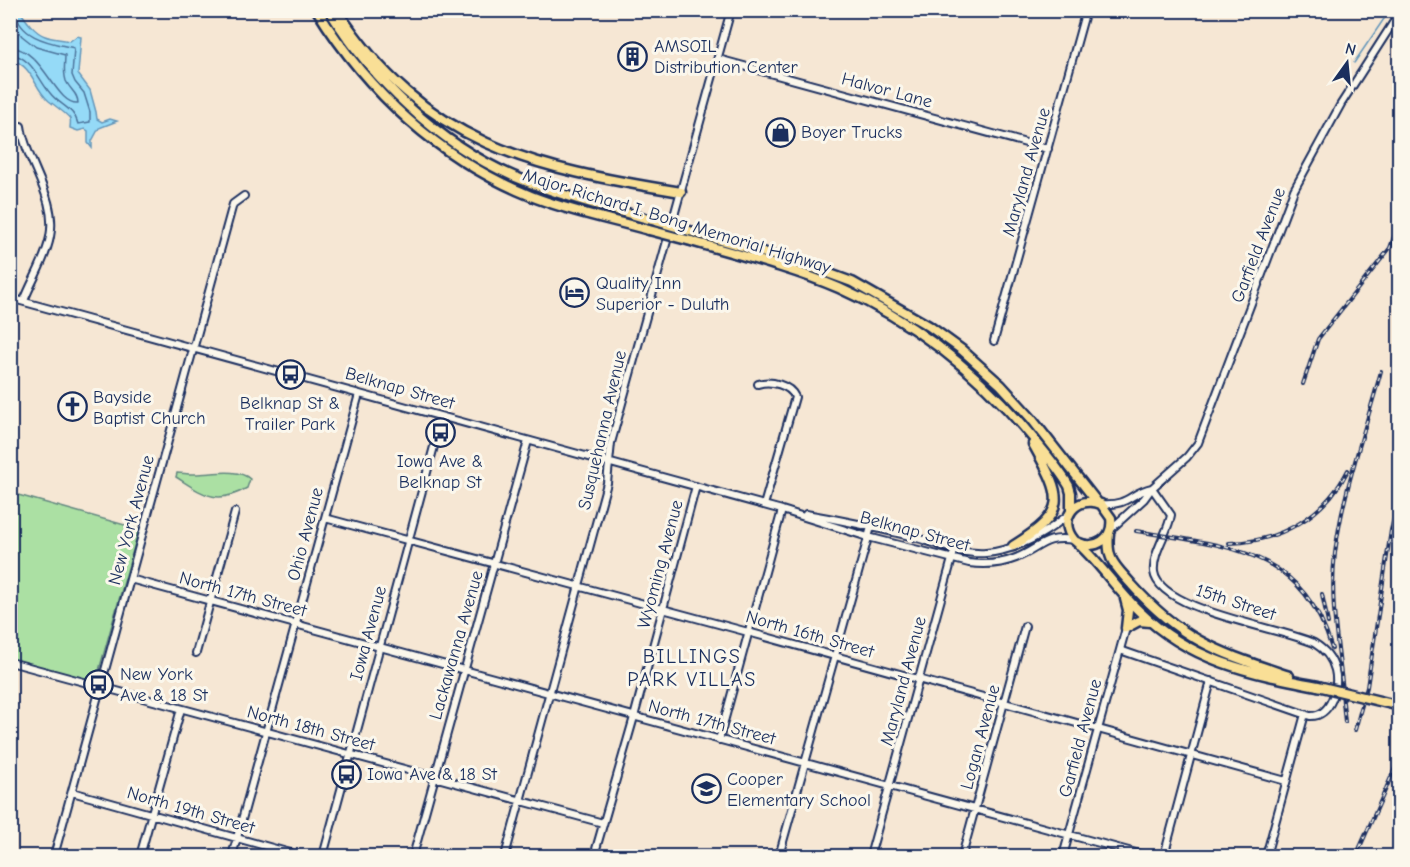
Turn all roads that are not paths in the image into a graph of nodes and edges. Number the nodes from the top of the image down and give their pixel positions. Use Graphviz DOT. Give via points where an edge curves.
graph roads {
  1 [pos="317,10"];
  2 [pos="329,10"];
  3 [pos="337,10"];
  4 [pos="731,10"];
  5 [pos="1086,10"];
  6 [pos="1400,12"];
  7 [pos="718,59"];
  8 [pos="21,126"];
  9 [pos="1048,149"];
  10 [pos="681,192"];
  11 [pos="244,196"];
  12 [pos="10,298"];
  13 [pos="24,302"];
  14 [pos="994,342"];
  15 [pos="193,348"];
  16 [pos="758,384"];
  17 [pos="359,394"];
  18 [pos="442,417"];
  19 [pos="1022,425"];
  20 [pos="528,441"];
  21 [pos="610,463"];
  22 [pos="696,486"];
  23 [pos="1152,488"];
  24 [pos="1099,503"];
  25 [pos="764,505"];
  26 [pos="782,510"];
  27 [pos="235,512"];
  28 [pos="1069,513"];
  29 [pos="325,518"];
  30 [pos="871,526"];
  31 [pos="1110,531"];
  32 [pos="868,537"];
  33 [pos="408,540"];
  34 [pos="1075,541"];
  35 [pos="1013,546"];
  36 [pos="955,548"];
  37 [pos="952,559"];
  38 [pos="495,564"];
  39 [pos="130,579"];
  40 [pos="578,586"];
  41 [pos="1122,593"];
  42 [pos="210,601"];
  43 [pos="663,609"];
  44 [pos="1152,623"];
  45 [pos="296,624"];
  46 [pos="1025,626"];
  47 [pos="1126,628"];
  48 [pos="748,632"];
  49 [pos="379,647"];
  50 [pos="1120,650"];
  51 [pos="196,653"];
  52 [pos="834,656"];
  53 [pos="10,662"];
  54 [pos="464,670"];
  55 [pos="919,680"];
  56 [pos="1211,681"];
  57 [pos="1318,686"];
  58 [pos="101,687"];
  59 [pos="550,693"];
  60 [pos="1005,703"];
  61 [pos="1400,706"];
  62 [pos="181,709"];
  63 [pos="1305,714"];
  64 [pos="634,717"];
  65 [pos="1098,729"];
  66 [pos="266,732"];
  67 [pos="719,740"];
  68 [pos="1192,754"];
  69 [pos="351,755"];
  70 [pos="805,763"];
  71 [pos="435,777"];
  72 [pos="1286,781"];
  73 [pos="890,786"];
  74 [pos="72,792"];
  75 [pos="520,800"];
  76 [pos="975,810"];
  77 [pos="152,815"];
  78 [pos="603,823"];
  79 [pos="1069,835"];
  80 [pos="237,838"];
  81 [pos="54,856"];
  82 [pos="141,856"];
  83 [pos="232,856"];
  84 [pos="301,856"];
  85 [pos="322,856"];
  86 [pos="413,856"];
  87 [pos="504,856"];
  88 [pos="594,856"];
  89 [pos="779,856"];
  90 [pos="870,856"];
  91 [pos="962,856"];
  92 [pos="1063,856"];
  93 [pos="1147,856"];
  94 [pos="1164,856"];
  95 [pos="1266,856"];
  1 -- 19 [label="highway, Major Richard I. Bong Memorial Highway, bridge" via="364,77 402,115 440,146 486,174 531,196 814,278 888,312 973,374"];
  2 -- 24 [label="highway, Major Richard I. Bong Memorial Highway, bridge" via="391,90 469,152 511,175 543,188 800,263 852,282 929,326 1001,385"];
  3 -- 10 [label="highway" via="362,47 397,84 431,112 473,138 548,166"];
  4 -- 7 [label="street, Susquehanna Avenue"];
  5 -- 9 [label="street, Maryland Avenue"];
  6 -- 23 [label="street, Garfield Avenue" via="1341,104 1294,190 1201,438 1187,458"];
  7 -- 9 [label="street, Halvor Lane"];
  7 -- 10 [label="street, Susquehanna Avenue"];
  8 -- 13 [label="street" via="28,156 46,197 51,224 48,245"];
  9 -- 14 [label="street, Maryland Avenue"];
  10 -- 21 [label="street, Susquehanna Avenue" via="612,437"];
  11 -- 15 [label="street, New York Avenue" via="233,204"];
  12 -- 13 [label="street, Belknap Street"];
  13 -- 15 [label="street, Belknap Street"];
  15 -- 17 [label="street, Belknap Street"];
  15 -- 39 [label="street, New York Avenue"];
  16 -- 25 [label="street" via="769,382 789,389 795,397"];
  17 -- 18 [label="street, Belknap Street"];
  17 -- 29 [label="street, Ohio Avenue"];
  18 -- 20 [label="street, Belknap Street"];
  18 -- 33 [label="street, Iowa Avenue"];
  19 -- 28 [label="highway, Major Richard I. Bong Memorial Highway" via="1069,486"];
  19 -- 35 [label="highway" via="1054,484 1056,501 1047,520"];
  20 -- 21 [label="street, Belknap Street"];
  20 -- 38 [label="street, Lackawanna Avenue"];
  21 -- 22 [label="street, Belknap Street"];
  21 -- 40 [label="street, Susquehanna Avenue"];
  22 -- 25 [label="street, Belknap Street"];
  22 -- 43 [label="street, Wyoming Avenue"];
  23 -- 24 [label="street, Garfield Avenue" via="1123,503"];
  23 -- 31 [label="street, Garfield Avenue"];
  23 -- 63 [label="street, 15th Street" via="1171,515 1154,567 1163,588 1179,599 1216,613 1307,640 1328,656 1335,678 1328,706 1319,715"];
  24 -- 28 [label="highway" via="1085,501"];
  24 -- 31 [label="highway" via="1111,518"];
  25 -- 26 [label="street, Belknap Street"];
  26 -- 30 [label="street, Belknap Street"];
  26 -- 32 [label="street, Belknap Street"];
  26 -- 48 [label="street"];
  27 -- 42 [label="street"];
  28 -- 34 [label="highway" via="1068,531"];
  28 -- 35 [label="street, Belknap Street" via="1032,540"];
  29 -- 33 [label="street, North 16th Street"];
  29 -- 45 [label="street, Ohio Avenue"];
  30 -- 32 [label="street"];
  30 -- 36 [label="street, Belknap Street"];
  31 -- 34 [label="highway" via="1095,545"];
  31 -- 57 [label="highway" via="1110,558 1174,626 1219,652"];
  32 -- 37 [label="street, Belknap Street"];
  32 -- 52 [label="street"];
  33 -- 38 [label="street, North 16th Street"];
  33 -- 49 [label="street, Iowa Avenue"];
  34 -- 37 [label="street, Belknap Street" via="1051,539 1016,558 995,563"];
  34 -- 41 [label="highway"];
  35 -- 36 [label="street, Belknap Street" via="985,553"];
  36 -- 37 [label="street, Maryland Avenue"];
  37 -- 55 [label="street, Maryland Avenue"];
  38 -- 40 [label="street, North 16th Street"];
  38 -- 54 [label="street, Lackawanna Avenue"];
  39 -- 42 [label="street, North 17th Street"];
  39 -- 58 [label="street, New York Avenue"];
  40 -- 43 [label="street, North 16th Street"];
  40 -- 59 [label="street, Susquehanna Avenue"];
  41 -- 44 [label="highway"];
  41 -- 47 [label="highway" via="1128,610"];
  42 -- 45 [label="street, North 17th Street"];
  42 -- 51 [label="street"];
  43 -- 48 [label="street, North 16th Street"];
  43 -- 64 [label="street, Wyoming Avenue"];
  44 -- 47 [label="highway" via="1138,621"];
  44 -- 57 [label="highway" via="1186,647 1217,661 1255,674"];
  45 -- 49 [label="street, North 17th Street"];
  45 -- 66 [label="street, Ohio Avenue"];
  46 -- 60 [label="street, Logan Avenue"];
  47 -- 50 [label="street, Garfield Avenue"];
  48 -- 52 [label="street, North 16th Street"];
  48 -- 67 [label="street"];
  49 -- 54 [label="street, North 17th Street"];
  49 -- 69 [label="street, Iowa Avenue"];
  50 -- 56 [label="street"];
  50 -- 65 [label="street, Garfield Avenue"];
  52 -- 55 [label="street, North 16th Street"];
  52 -- 70 [label="street"];
  53 -- 58 [label="street, North 18th Street"];
  54 -- 59 [label="street, North 17th Street"];
  54 -- 71 [label="street, Lackawanna Avenue"];
  55 -- 60 [label="street, North 16th Street"];
  55 -- 73 [label="street, Maryland Avenue"];
  56 -- 63 [label="street"];
  56 -- 68 [label="street"];
  57 -- 61 [label="highway, bridge"];
  58 -- 62 [label="street, North 18th Street"];
  58 -- 74 [label="street, New York Avenue"];
  59 -- 64 [label="street, North 17th Street"];
  59 -- 75 [label="street, Susquehanna Avenue"];
  60 -- 65 [label="street, North 16th Street"];
  60 -- 76 [label="street, Logan Avenue"];
  62 -- 66 [label="street, North 18th Street"];
  62 -- 77 [label="street"];
  63 -- 72 [label="street"];
  64 -- 67 [label="street, North 17th Street"];
  64 -- 78 [label="street, Wyoming Avenue"];
  65 -- 68 [label="street, North 16th Street"];
  65 -- 79 [label="street, Garfield Avenue"];
  66 -- 69 [label="street, North 18th Street"];
  66 -- 80 [label="street, Ohio Avenue"];
  67 -- 70 [label="street, North 17th Street"];
  68 -- 72 [label="street, North 16th Street"];
  68 -- 94 [label="street"];
  69 -- 71 [label="street, North 18th Street"];
  69 -- 85 [label="street, Iowa Avenue"];
  70 -- 73 [label="street, North 17th Street"];
  70 -- 89 [label="street"];
  71 -- 75 [label="street, North 18th Street"];
  71 -- 86 [label="street, Lackawanna Avenue"];
  72 -- 95 [label="street"];
  73 -- 76 [label="street, North 17th Street"];
  73 -- 90 [label="street, Maryland Avenue"];
  74 -- 77 [label="street, North 19th Street"];
  74 -- 81 [label="street, New York Avenue"];
  75 -- 78 [label="street, North 18th Street"];
  75 -- 87 [label="street, Susquehanna Avenue"];
  76 -- 79 [label="street, North 17th Street"];
  76 -- 91 [label="street, Logan Avenue"];
  77 -- 80 [label="street, North 19th Street"];
  77 -- 82 [label="street"];
  78 -- 88 [label="street, Wyoming Avenue"];
  79 -- 92 [label="street, Garfield Avenue"];
  79 -- 93 [label="street, North 17th Street"];
  80 -- 83 [label="street, Ohio Avenue"];
  80 -- 84 [label="street, North 19th Street"];
}
